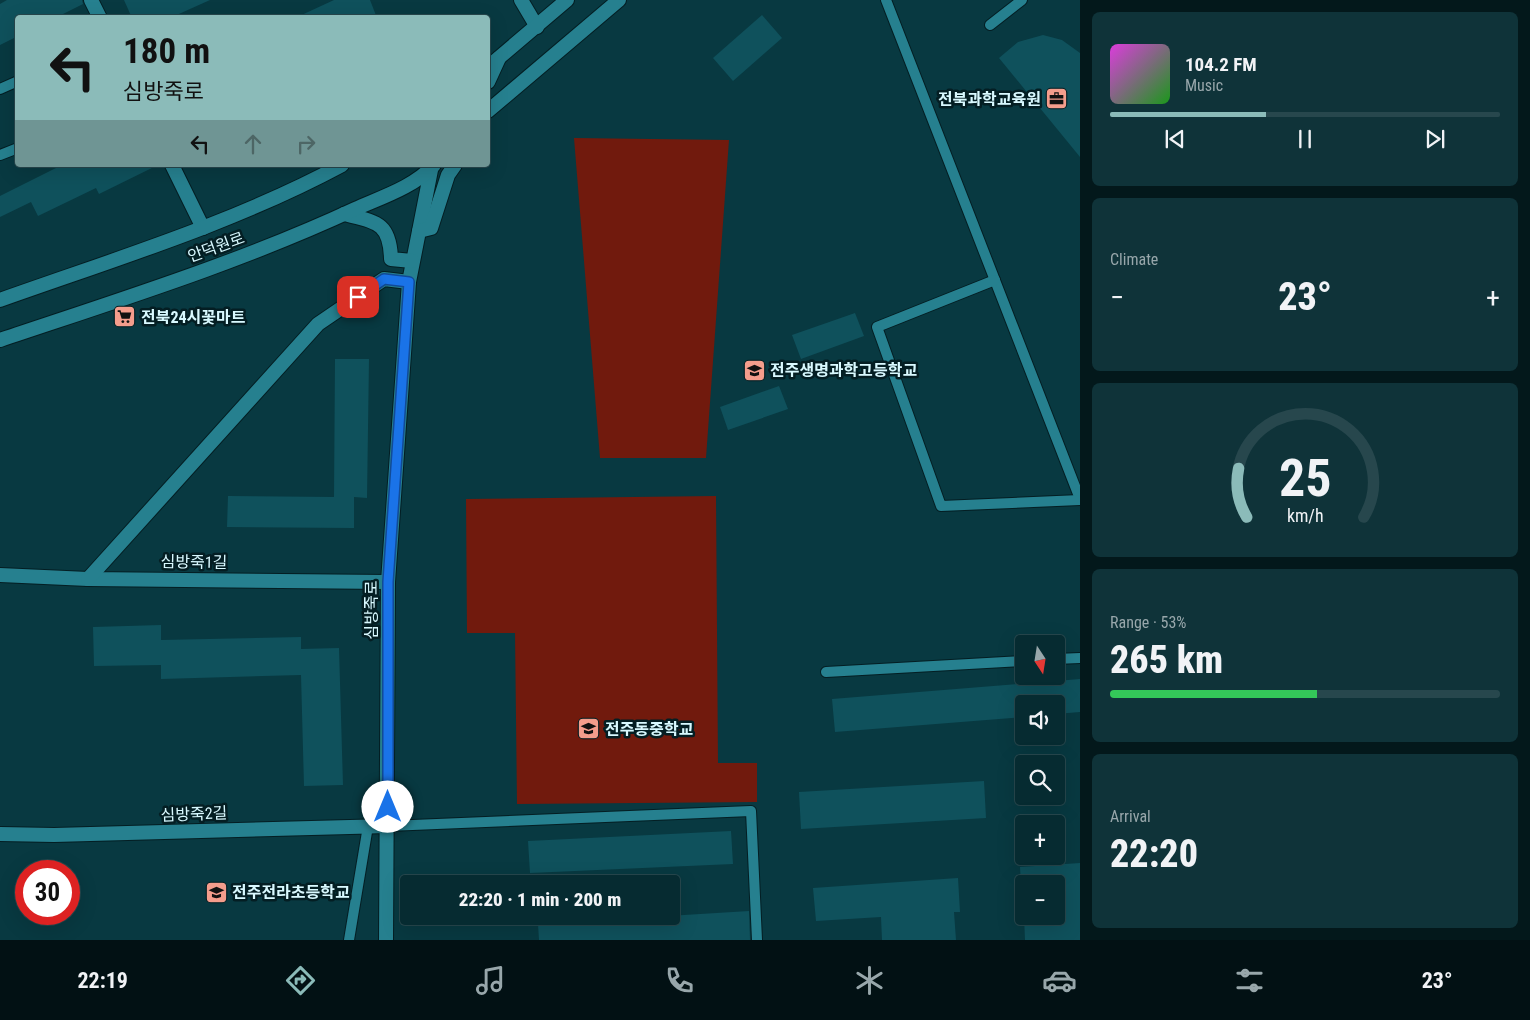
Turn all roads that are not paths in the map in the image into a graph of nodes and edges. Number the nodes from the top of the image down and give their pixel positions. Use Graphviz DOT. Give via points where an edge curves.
graph roads {
  1 [pos="91,0"];
  2 [pos="521,0"];
  3 [pos="567,0"];
  4 [pos="619,0"];
  5 [pos="886,0"];
  6 [pos="1022,0"];
  7 [pos="98,15"];
  8 [pos="990,25"];
  9 [pos="537,26"];
  10 [pos="499,58"];
  11 [pos="490,65"];
  12 [pos="490,78"];
  13 [pos="15,82"];
  14 [pos="0,89"];
  15 [pos="490,108"];
  16 [pos="15,149"];
  17 [pos="0,155"];
  18 [pos="173,167"];
  19 [pos="338,167"];
  20 [pos="431,167"];
  21 [pos="432,167"];
  22 [pos="454,167"];
  23 [pos="344,214"];
  24 [pos="203,228"];
  25 [pos="419,231"];
  26 [pos="412,261"];
  27 [pos="995,280"];
  28 [pos="409,282"];
  29 [pos="0,300"];
  30 [pos="0,340"];
  31 [pos="1080,499"];
  32 [pos="0,575"];
  33 [pos="88,579"];
  34 [pos="388,582"];
  35 [pos="1080,658"];
  36 [pos="1065,659"];
  37 [pos="1015,662"];
  38 [pos="826,672"];
  39 [pos="368,826"];
  40 [pos="388,826"];
  41 [pos="0,834"];
  42 [pos="350,940"];
  43 [pos="386,940"];
  44 [pos="758,940"];
  1 -- 7 [label="street"];
  2 -- 9 [label="street"];
  3 -- 9 [label="street"];
  4 -- 15 [label="street"];
  5 -- 27 [label="lane"];
  6 -- 8 [label="lane"];
  9 -- 10 [label="street"];
  10 -- 11 [label="street"];
  10 -- 12 [label="street"];
  13 -- 14 [label="lane"];
  16 -- 17 [label="lane"];
  18 -- 24 [label="street"];
  19 -- 24 [label="street, 안덕원로" via="300,187"];
  20 -- 23 [label="street, 안덕원로" via="410,184"];
  21 -- 25 [label="street, 심방죽로"];
  22 -- 25 [label="street" via="431,228"];
  23 -- 26 [label="street" via="377,222 391,240 391,259"];
  23 -- 30 [label="street, 안덕원로" via="220,265"];
  24 -- 29 [label="street, 안덕원로"];
  25 -- 26 [label="street, 심방죽로"];
  26 -- 28 [label="street, 심방죽로"];
  27 -- 31 [label="lane"];
  27 -- 31 [label="lane" via="877,327 941,506"];
  28 -- 33 [label="street" via="384,279 318,324"];
  28 -- 34 [label="street, 심방죽로"];
  32 -- 33 [label="street, 심방죽1길"];
  33 -- 34 [label="street, 심방죽1길"];
  34 -- 40 [label="street, 심방죽로"];
  35 -- 36 [label="lane"];
  37 -- 38 [label="lane"];
  39 -- 40 [label="street, 심방죽2길"];
  39 -- 41 [label="street, 심방죽2길"];
  39 -- 42 [label="lane"];
  40 -- 43 [label="street, 심방죽로"];
  40 -- 44 [label="lane" via="751,811"];
}
